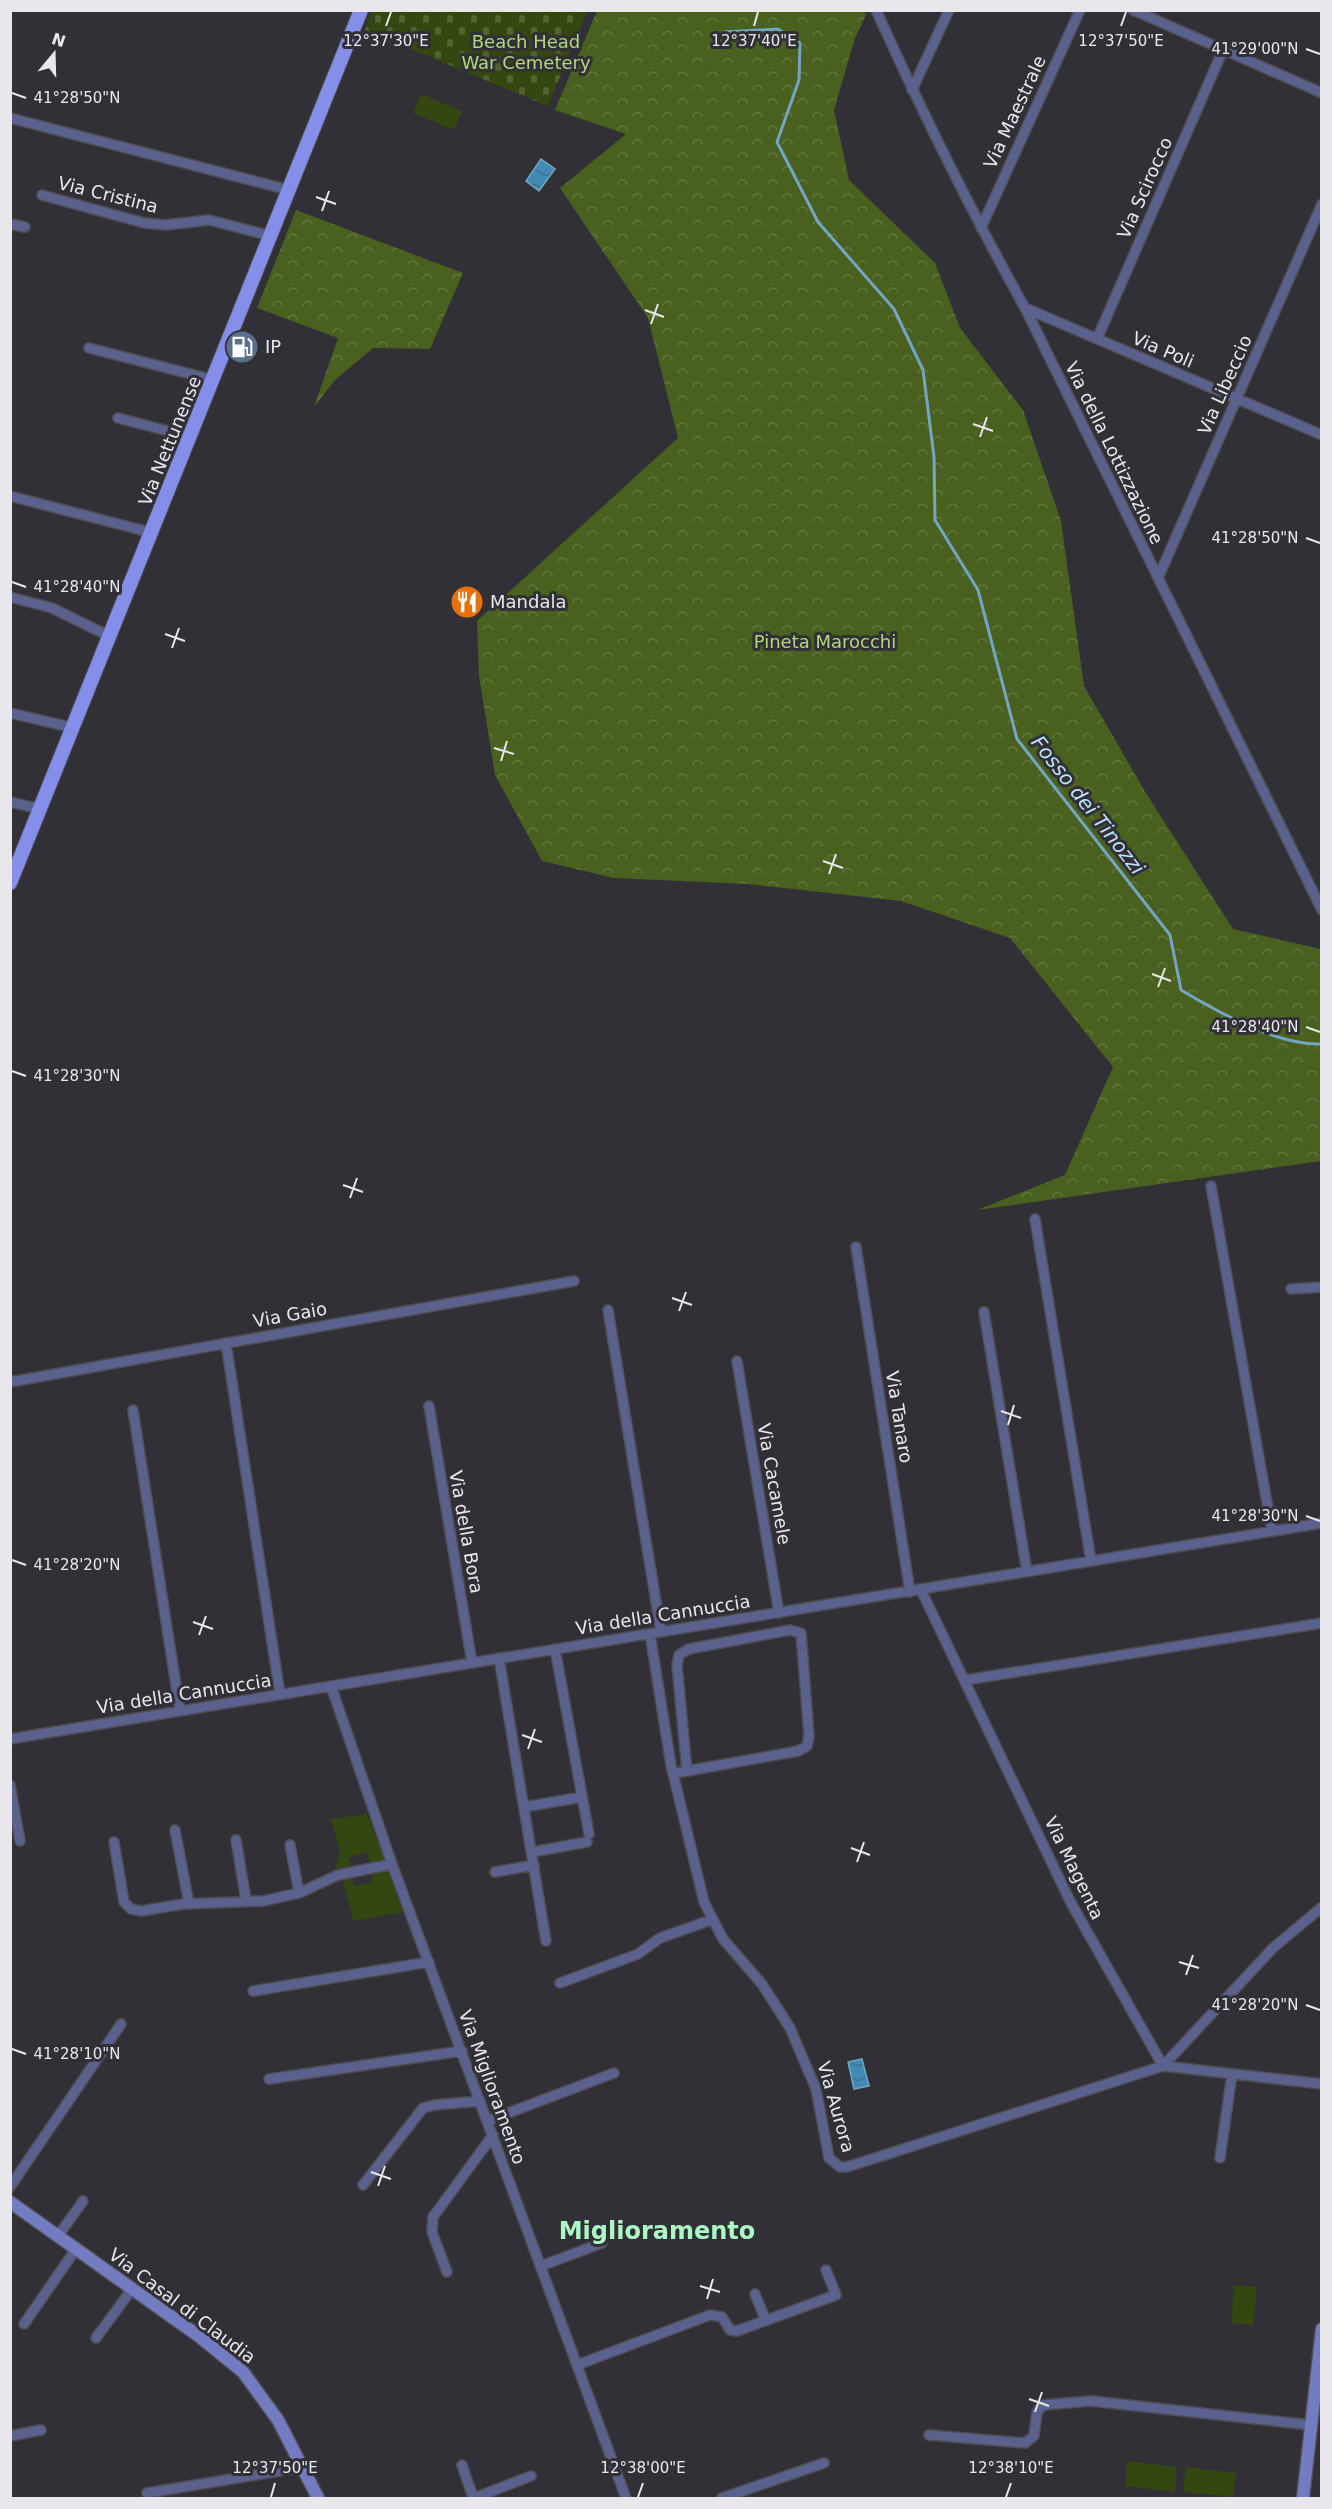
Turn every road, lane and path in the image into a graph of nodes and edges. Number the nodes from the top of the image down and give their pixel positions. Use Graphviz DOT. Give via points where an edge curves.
graph roads {
  1 [pos="361,10"];
  2 [pos="876,10"];
  3 [pos="948,10"];
  4 [pos="1080,10"];
  5 [pos="1133,10"];
  6 [pos="1155,15"];
  7 [pos="1223,50"];
  8 [pos="912,90"];
  9 [pos="1322,93"];
  10 [pos="10,118"];
  11 [pos="289,190"];
  12 [pos="42,195"];
  13 [pos="1322,204"];
  14 [pos="10,224"];
  15 [pos="25,227"];
  16 [pos="981,228"];
  17 [pos="271,236"];
  18 [pos="1025,308"];
  19 [pos="1097,339"];
  20 [pos="88,348"];
  21 [pos="214,380"];
  22 [pos="1236,399"];
  23 [pos="118,418"];
  24 [pos="1322,435"];
  25 [pos="191,436"];
  26 [pos="10,496"];
  27 [pos="153,533"];
  28 [pos="1158,578"];
  29 [pos="10,597"];
  30 [pos="111,637"];
  31 [pos="10,713"];
  32 [pos="74,728"];
  33 [pos="10,801"];
  34 [pos="41,809"];
  35 [pos="10,883"];
  36 [pos="1320,902"];
  37 [pos="1211,1186"];
  38 [pos="1035,1219"];
  39 [pos="856,1247"];
  40 [pos="574,1281"];
  41 [pos="1322,1287"];
  42 [pos="1291,1289"];
  43 [pos="608,1310"];
  44 [pos="984,1312"];
  45 [pos="226,1343"];
  46 [pos="736,1361"];
  47 [pos="10,1382"];
  48 [pos="429,1406"];
  49 [pos="133,1410"];
  50 [pos="1322,1523"];
  51 [pos="1272,1531"];
  52 [pos="1091,1561"];
  53 [pos="1027,1572"];
  54 [pos="921,1590"];
  55 [pos="910,1592"];
  56 [pos="779,1613"];
  57 [pos="1322,1623"];
  58 [pos="661,1632"];
  59 [pos="650,1634"];
  60 [pos="555,1649"];
  61 [pos="499,1658"];
  62 [pos="472,1663"];
  63 [pos="966,1680"];
  64 [pos="331,1686"];
  65 [pos="280,1694"];
  66 [pos="180,1711"];
  67 [pos="10,1739"];
  68 [pos="687,1771"];
  69 [pos="673,1773"];
  70 [pos="10,1785"];
  71 [pos="582,1797"];
  72 [pos="524,1807"];
  73 [pos="175,1830"];
  74 [pos="236,1840"];
  75 [pos="20,1842"];
  76 [pos="114,1842"];
  77 [pos="290,1845"];
  78 [pos="531,1852"];
  79 [pos="392,1864"];
  80 [pos="534,1865"];
  81 [pos="495,1872"];
  82 [pos="298,1893"];
  83 [pos="246,1900"];
  84 [pos="189,1904"];
  85 [pos="1322,1907"];
  86 [pos="711,1920"];
  87 [pos="546,1941"];
  88 [pos="429,1962"];
  89 [pos="560,1983"];
  90 [pos="253,1991"];
  91 [pos="121,2024"];
  92 [pos="462,2052"];
  93 [pos="1163,2066"];
  94 [pos="614,2073"];
  95 [pos="1232,2074"];
  96 [pos="269,2079"];
  97 [pos="1322,2084"];
  98 [pos="480,2101"];
  99 [pos="488,2121"];
  100 [pos="493,2135"];
  101 [pos="1220,2158"];
  102 [pos="363,2185"];
  103 [pos="10,2187"];
  104 [pos="10,2202"];
  105 [pos="83,2202"];
  106 [pos="58,2236"];
  107 [pos="602,2243"];
  108 [pos="76,2249"];
  109 [pos="541,2266"];
  110 [pos="826,2270"];
  111 [pos="447,2272"];
  112 [pos="132,2289"];
  113 [pos="755,2294"];
  114 [pos="766,2322"];
  115 [pos="24,2324"];
  116 [pos="1321,2337"];
  117 [pos="96,2338"];
  118 [pos="577,2365"];
  119 [pos="1311,2425"];
  120 [pos="41,2430"];
  121 [pos="929,2434"];
  122 [pos="10,2436"];
  123 [pos="824,2463"];
  124 [pos="462,2465"];
  125 [pos="304,2467"];
  126 [pos="531,2476"];
  127 [pos="147,2493"];
  128 [pos="474,2498"];
  129 [pos="318,2499"];
  130 [pos="626,2499"];
  131 [pos="722,2499"];
  132 [pos="1303,2499"];
  1 -- 11 [label="main road, Via Nettunense"];
  2 -- 8 [label="street, Via della Lottizzazione"];
  3 -- 8 [label="street"];
  4 -- 16 [label="street, Via Maestrale"];
  5 -- 6 [label="street"];
  6 -- 7 [label="street"];
  7 -- 9 [label="street"];
  7 -- 19 [label="street, Via Scirocco"];
  8 -- 16 [label="street, Via della Lottizzazione"];
  10 -- 11 [label="street"];
  11 -- 17 [label="main road, Via Nettunense"];
  12 -- 17 [label="street, Via Cristina" via="144,223 209,220"];
  13 -- 22 [label="street, Via Libeccio"];
  14 -- 15 [label="street"];
  16 -- 18 [label="street, Via della Lottizzazione"];
  17 -- 21 [label="main road, Via Nettunense"];
  18 -- 19 [label="street, Via Poli"];
  18 -- 28 [label="street, Via della Lottizzazione"];
  19 -- 22 [label="street, Via Poli"];
  20 -- 21 [label="street"];
  21 -- 25 [label="main road, Via Nettunense"];
  22 -- 24 [label="street, Via Poli"];
  22 -- 28 [label="street, Via Libeccio"];
  23 -- 25 [label="street"];
  25 -- 27 [label="main road, Via Nettunense"];
  26 -- 27 [label="street"];
  27 -- 30 [label="main road, Via Nettunense"];
  28 -- 36 [label="street, Via della Lottizzazione"];
  29 -- 30 [label="street" via="52,608"];
  30 -- 32 [label="main road, Via Nettunense"];
  31 -- 32 [label="street"];
  32 -- 34 [label="main road, Via Nettunense"];
  33 -- 34 [label="street"];
  34 -- 35 [label="main road, Via Nettunense"];
  37 -- 51 [label="street"];
  38 -- 52 [label="street"];
  39 -- 55 [label="street, Via Tanaro"];
  40 -- 45 [label="street, Via Gaio"];
  41 -- 42 [label="street"];
  43 -- 58 [label="street"];
  44 -- 53 [label="street"];
  45 -- 47 [label="street, Via Gaio"];
  45 -- 65 [label="street"];
  46 -- 56 [label="street, Via Cacamele"];
  48 -- 62 [label="street, Via della Bora"];
  49 -- 66 [label="street"];
  50 -- 51 [label="street, Via della Cannuccia"];
  51 -- 52 [label="street, Via della Cannuccia"];
  52 -- 53 [label="street, Via della Cannuccia"];
  53 -- 54 [label="street, Via della Cannuccia"];
  54 -- 55 [label="street, Via della Cannuccia"];
  54 -- 63 [label="street, Via Magenta"];
  55 -- 56 [label="street, Via della Cannuccia"];
  56 -- 58 [label="street, Via della Cannuccia"];
  57 -- 63 [label="street"];
  58 -- 59 [label="street, Via della Cannuccia"];
  59 -- 60 [label="street, Via della Cannuccia"];
  59 -- 69 [label="street, Via Aurora"];
  60 -- 61 [label="street, Via della Cannuccia"];
  60 -- 71 [label="street"];
  61 -- 62 [label="street, Via della Cannuccia"];
  61 -- 72 [label="street"];
  62 -- 64 [label="street, Via della Cannuccia"];
  63 -- 93 [label="street, Via Magenta" via="1071,1903"];
  64 -- 65 [label="street, Via della Cannuccia"];
  64 -- 79 [label="street, Via Miglioramento"];
  65 -- 66 [label="street, Via della Cannuccia"];
  66 -- 67 [label="street, Via della Cannuccia"];
  68 -- 68 [label="street" via="679,1655 689,1649 790,1630 801,1633 807,1746 798,1751"];
  68 -- 69 [label="street"];
  69 -- 86 [label="street, Via Aurora"];
  70 -- 75 [label="street"];
  71 -- 72 [label="street"];
  71 -- 78 [label="street" via="588,1838"];
  72 -- 78 [label="street"];
  73 -- 84 [label="street"];
  74 -- 83 [label="street"];
  76 -- 84 [label="street" via="128,1907 144,1911"];
  77 -- 82 [label="street"];
  78 -- 80 [label="street"];
  79 -- 82 [label="street" via="338,1875"];
  79 -- 88 [label="street, Via Miglioramento"];
  80 -- 81 [label="street"];
  80 -- 87 [label="street"];
  82 -- 83 [label="street" via="263,1901"];
  83 -- 84 [label="street" via="219,1905"];
  85 -- 93 [label="street, Via Aurora" via="1273,1948"];
  86 -- 89 [label="street" via="660,1938 638,1954"];
  86 -- 93 [label="street, Via Aurora" via="725,1943 762,1984 790,2028 817,2094 829,2156 840,2167"];
  88 -- 90 [label="street"];
  88 -- 92 [label="street, Via Miglioramento"];
  91 -- 103 [label="street"];
  92 -- 96 [label="street"];
  92 -- 98 [label="street, Via Miglioramento"];
  93 -- 95 [label="street"];
  94 -- 99 [label="street"];
  95 -- 97 [label="street"];
  95 -- 101 [label="street"];
  98 -- 99 [label="street, Via Miglioramento"];
  98 -- 102 [label="street" via="434,2104 420,2110"];
  99 -- 100 [label="street, Via Miglioramento"];
  100 -- 109 [label="street, Via Miglioramento"];
  100 -- 111 [label="street" via="433,2217 432,2232"];
  104 -- 106 [label="street, Via Casal di Claudia"];
  105 -- 106 [label="street"];
  106 -- 108 [label="street, Via Casal di Claudia"];
  107 -- 109 [label="street"];
  108 -- 112 [label="street, Via Casal di Claudia"];
  108 -- 115 [label="street"];
  109 -- 118 [label="street, Via Miglioramento"];
  110 -- 114 [label="street" via="841,2293"];
  112 -- 117 [label="street"];
  112 -- 125 [label="street, Via Casal di Claudia" via="243,2372 266,2401"];
  113 -- 114 [label="street"];
  114 -- 118 [label="street" via="735,2332 722,2317 711,2315"];
  116 -- 119 [label="street"];
  118 -- 130 [label="street, Via Miglioramento"];
  119 -- 121 [label="street" via="1086,2400 1043,2405 1037,2412 1032,2439 1025,2443"];
  119 -- 132 [label="street"];
  120 -- 122 [label="street"];
  123 -- 131 [label="street"];
  124 -- 128 [label="street"];
  125 -- 127 [label="street"];
  125 -- 129 [label="street, Via Casal di Claudia"];
  126 -- 128 [label="street"];
}
